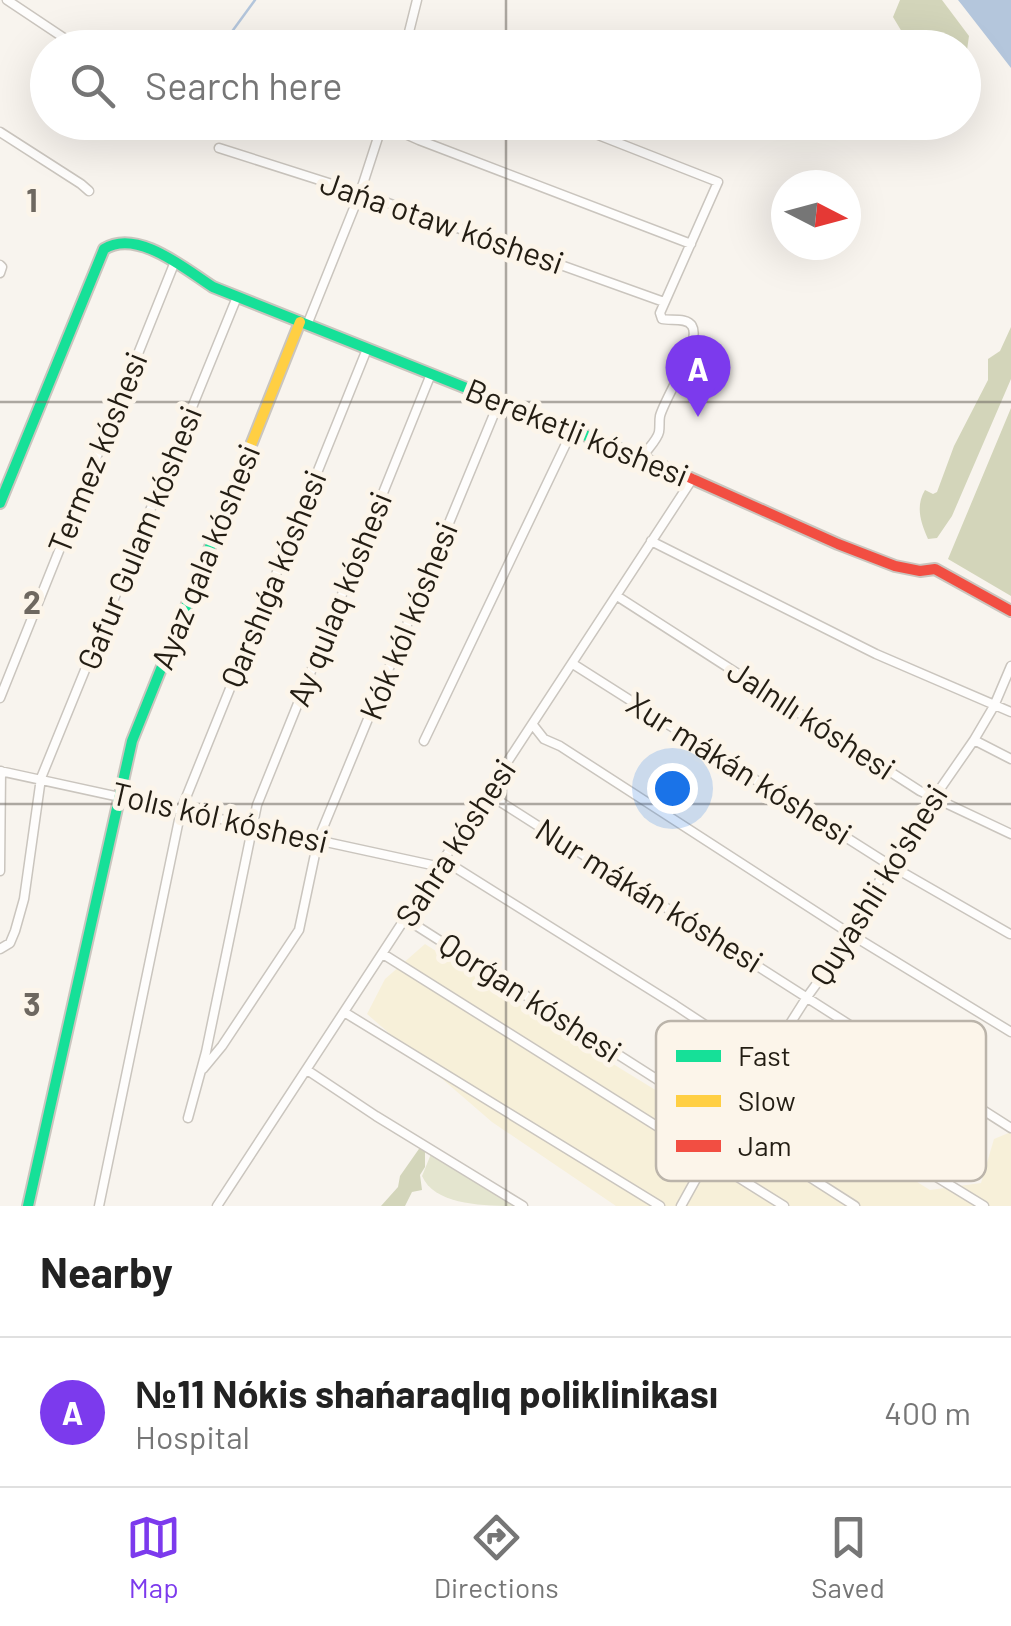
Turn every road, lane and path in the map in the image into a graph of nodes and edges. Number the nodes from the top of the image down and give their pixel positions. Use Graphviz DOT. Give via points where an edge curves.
graph roads {
  1 [pos="6,0"];
  2 [pos="417,0"];
  3 [pos="52,30"];
  4 [pos="410,30"];
  5 [pos="0,132"];
  6 [pos="377,140"];
  7 [pos="426,140"];
  8 [pos="611,140"];
  9 [pos="219,148"];
  10 [pos="88,191"];
  11 [pos="360,192"];
  12 [pos="691,244"];
  13 [pos="174,264"];
  14 [pos="237,297"];
  15 [pos="664,302"];
  16 [pos="304,324"];
  17 [pos="367,349"];
  18 [pos="431,374"];
  19 [pos="499,402"];
  20 [pos="573,429"];
  21 [pos="641,459"];
  22 [pos="693,478"];
  23 [pos="0,504"];
  24 [pos="652,541"];
  25 [pos="616,596"];
  26 [pos="1011,611"];
  27 [pos="573,664"];
  28 [pos="1011,666"];
  29 [pos="0,698"];
  30 [pos="994,706"];
  31 [pos="1011,712"];
  32 [pos="533,725"];
  33 [pos="974,740"];
  34 [pos="424,741"];
  35 [pos="1011,760"];
  36 [pos="1,771"];
  37 [pos="41,778"];
  38 [pos="488,794"];
  39 [pos="118,795"];
  40 [pos="933,796"];
  41 [pos="181,810"];
  42 [pos="254,826"];
  43 [pos="1011,834"];
  44 [pos="318,840"];
  45 [pos="442,864"];
  46 [pos="888,864"];
  47 [pos="0,871"];
  48 [pos="406,919"];
  49 [pos="1010,934"];
  50 [pos="852,935"];
  51 [pos="0,949"];
  52 [pos="383,954"];
  53 [pos="808,997"];
  54 [pos="344,1012"];
  55 [pos="696,1021"];
  56 [pos="793,1021"];
  57 [pos="845,1021"];
  58 [pos="1011,1032"];
  59 [pos="307,1070"];
  60 [pos="200,1072"];
  61 [pos="656,1079"];
  62 [pos="986,1112"];
  63 [pos="188,1118"];
  64 [pos="656,1124"];
  65 [pos="1011,1128"];
  66 [pos="694,1181"];
  67 [pos="746,1181"];
  68 [pos="816,1181"];
  69 [pos="945,1181"];
  70 [pos="28,1206"];
  71 [pos="99,1206"];
  72 [pos="217,1206"];
  73 [pos="523,1206"];
  74 [pos="660,1206"];
  75 [pos="681,1206"];
  76 [pos="784,1206"];
  77 [pos="855,1206"];
  78 [pos="984,1206"];
  1 -- 3 [label="street"];
  2 -- 4 [label="street"];
  5 -- 10 [label="street"];
  6 -- 11 [label="street"];
  7 -- 12 [label="street, Jańa otaw kóshesi"];
  8 -- 12 [label="street" via="718,182"];
  9 -- 11 [label="street, Jańa otaw kóshesi"];
  11 -- 15 [label="street, Jańa otaw kóshesi"];
  11 -- 16 [label="street"];
  12 -- 15 [label="street"];
  13 -- 14 [label="street, Bereketli kóshesi"];
  13 -- 23 [label="street, Bereketli kóshesi" via="144,246 115,242 104,249"];
  13 -- 29 [label="street, Termez kóshesi"];
  14 -- 16 [label="street, Bereketli kóshesi"];
  14 -- 37 [label="street, Gafur Gulam kóshesi"];
  15 -- 21 [label="street, Jańa otaw kóshesi" via="662,319 692,325 692,345 658,436"];
  16 -- 17 [label="street, Bereketli kóshesi"];
  16 -- 39 [label="street, Ayaz qala kóshesi" via="132,741"];
  17 -- 18 [label="street, Bereketli kóshesi"];
  17 -- 41 [label="street, Qarshıǵa kóshesi"];
  18 -- 19 [label="street, Bereketli kóshesi"];
  18 -- 42 [label="street, Ay qulaq kóshesi"];
  19 -- 20 [label="street, Bereketli kóshesi"];
  19 -- 44 [label="street, Kók kól kóshesi"];
  20 -- 21 [label="street, Bereketli kóshesi"];
  20 -- 34 [label="street"];
  21 -- 22 [label="street, Bereketli kóshesi"];
  22 -- 24 [label="street, Sahra kóshesi"];
  22 -- 26 [label="street, Bereketli kóshesi" via="895,566 935,569"];
  24 -- 25 [label="street, Sahra kóshesi"];
  24 -- 30 [label="street"];
  25 -- 27 [label="street, Sahra kóshesi"];
  25 -- 40 [label="street, Jalnılı kóshesi"];
  27 -- 32 [label="street, Sahra kóshesi"];
  27 -- 46 [label="street, Xur mákán kóshesi"];
  28 -- 30 [label="street, Quyashli ko'shesi"];
  30 -- 31 [label="street"];
  30 -- 33 [label="street, Quyashli ko'shesi"];
  32 -- 38 [label="street, Sahra kóshesi"];
  32 -- 50 [label="street" via="544,739"];
  33 -- 35 [label="street"];
  33 -- 40 [label="street, Quyashli ko'shesi"];
  36 -- 37 [label="street, Tolıs kól kóshesi"];
  36 -- 47 [label="street"];
  37 -- 39 [label="street, Tolıs kól kóshesi"];
  37 -- 51 [label="street, Gafur Gulam kóshesi" via="24,900 10,942"];
  38 -- 45 [label="street, Sahra kóshesi"];
  38 -- 53 [label="street, Nur mákán kóshesi"];
  39 -- 41 [label="street, Tolıs kól kóshesi"];
  39 -- 70 [label="street, Ayaz qala kóshesi"];
  40 -- 43 [label="street, Jalnılı kóshesi"];
  40 -- 46 [label="street, Quyashli ko'shesi"];
  41 -- 42 [label="street, Tolıs kól kóshesi"];
  41 -- 71 [label="street, Qarshıǵa kóshesi"];
  42 -- 44 [label="street, Tolıs kól kóshesi"];
  42 -- 60 [label="street, Ay qulaq kóshesi"];
  44 -- 45 [label="street, Tolıs kól kóshesi"];
  44 -- 60 [label="street, Kók kól kóshesi" via="299,930"];
  45 -- 48 [label="street, Sahra kóshesi"];
  45 -- 55 [label="street, Tolıs kól kóshesi"];
  46 -- 49 [label="street, Xur mákán kóshesi"];
  46 -- 50 [label="street, Quyashli ko'shesi"];
  48 -- 52 [label="street, Sahra kóshesi"];
  48 -- 61 [label="street, Qorǵan kóshesi"];
  50 -- 53 [label="street, Quyashli ko'shesi"];
  50 -- 58 [label="street"];
  52 -- 54 [label="street, Sahra kóshesi"];
  52 -- 64 [label="street"];
  53 -- 56 [label="street, Quyashli ko'shesi"];
  53 -- 57 [label="street, Nur mákán kóshesi"];
  54 -- 59 [label="street, Sahra kóshesi"];
  54 -- 74 [label="street"];
  59 -- 72 [label="street, Sahra kóshesi"];
  59 -- 73 [label="street"];
  60 -- 63 [label="street, Ay qulaq kóshesi"];
  62 -- 65 [label="street, Nur mákán kóshesi"];
  66 -- 75 [label="street, Quyashli ko'shesi"];
  67 -- 76 [label="street"];
  68 -- 77 [label="street, Qorǵan kóshesi"];
  69 -- 78 [label="street, Tolıs kól kóshesi"];
}
